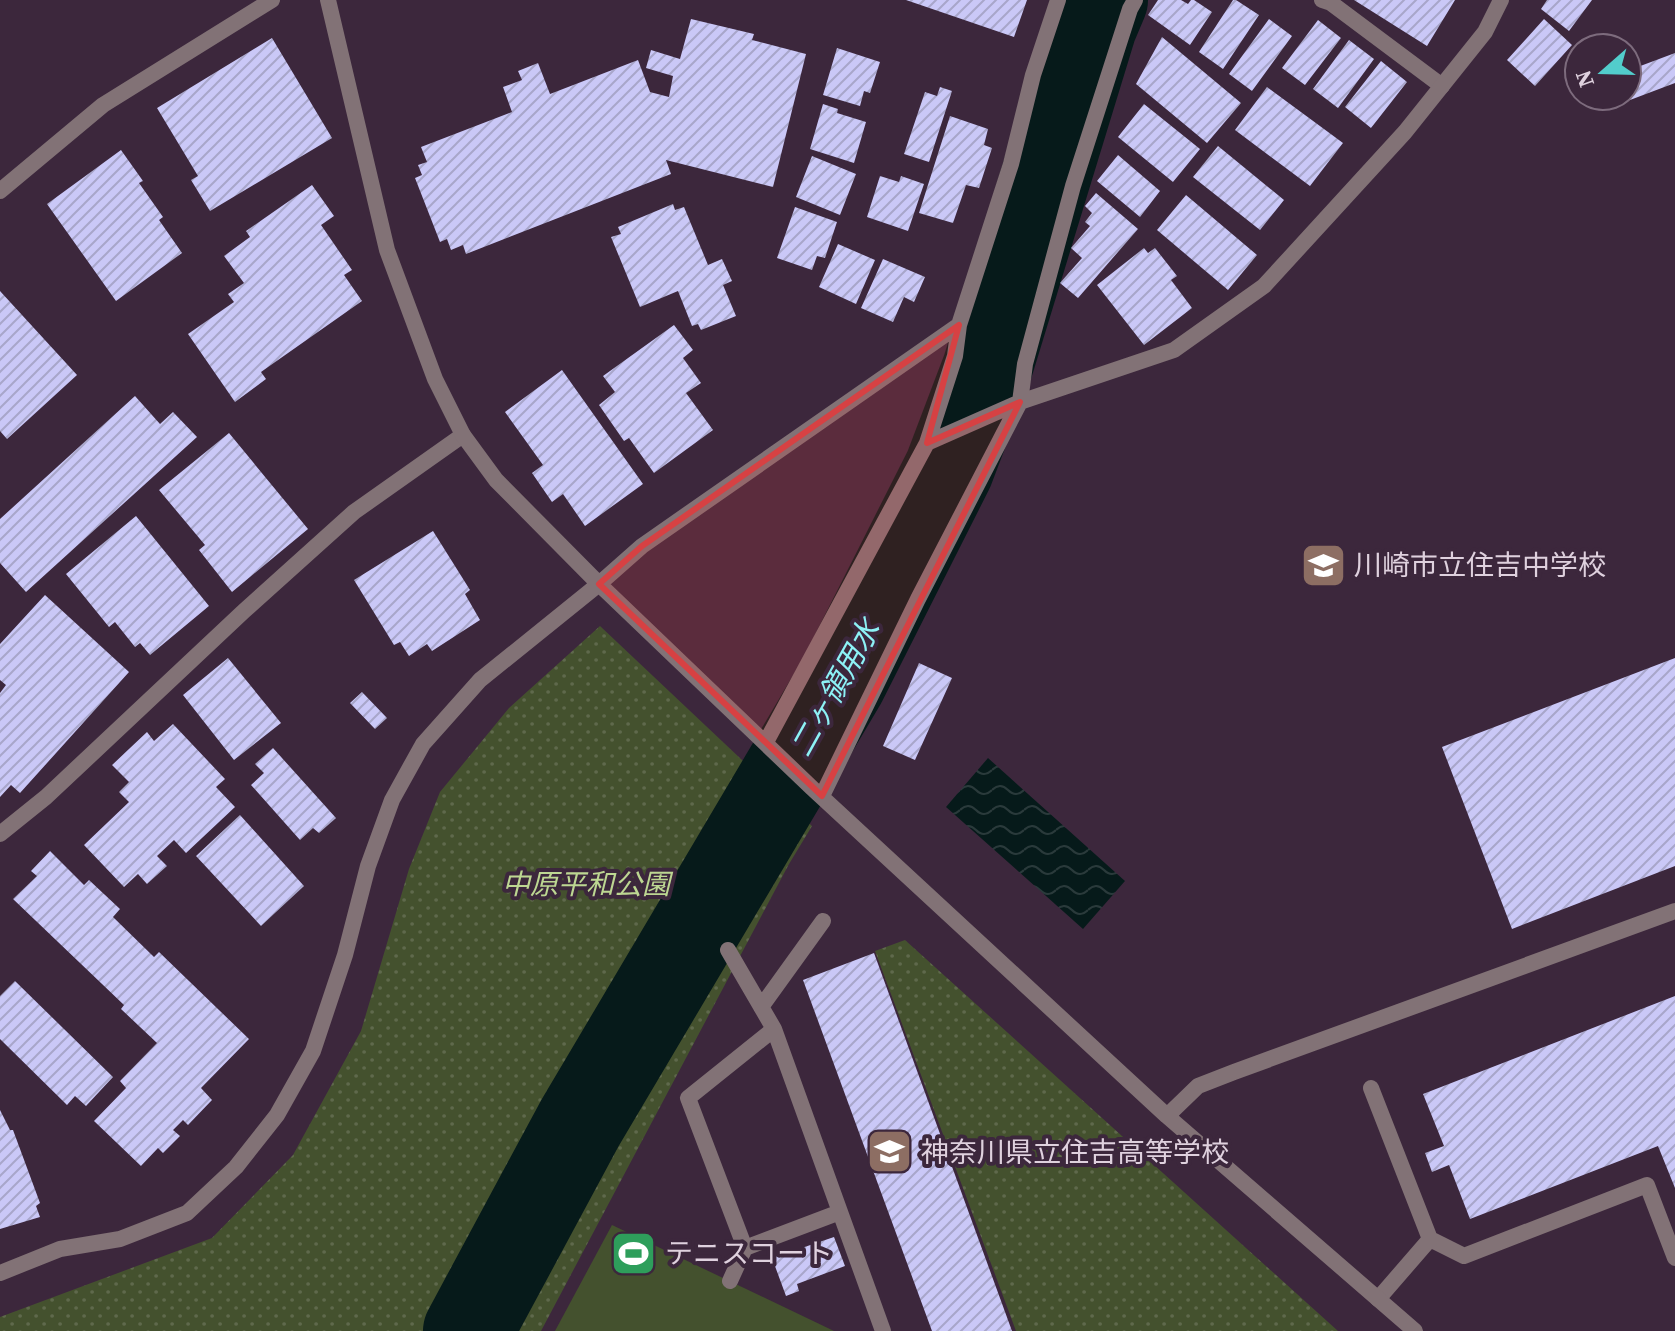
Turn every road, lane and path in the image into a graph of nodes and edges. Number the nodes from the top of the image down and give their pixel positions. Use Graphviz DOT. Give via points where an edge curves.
graph roads {
  1 [pos="272,0"];
  2 [pos="328,0"];
  3 [pos="1058,0"];
  4 [pos="1135,0"];
  5 [pos="1322,0"];
  6 [pos="1501,0"];
  7 [pos="1442,86"];
  8 [pos="0,191"];
  9 [pos="959,325"];
  10 [pos="1020,402"];
  11 [pos="463,435"];
  12 [pos="927,443"];
  13 [pos="599,584"];
  14 [pos="769,746"];
  15 [pos="817,792"];
  16 [pos="0,834"];
  17 [pos="1675,911"];
  18 [pos="823,921"];
  19 [pos="728,950"];
  20 [pos="761,1007"];
  21 [pos="774,1029"];
  22 [pos="1371,1088"];
  23 [pos="1167,1116"];
  24 [pos="840,1212"];
  25 [pos="1430,1239"];
  26 [pos="745,1248"];
  27 [pos="1675,1258"];
  28 [pos="0,1273"];
  29 [pos="730,1281"];
  30 [pos="1378,1299"];
  31 [pos="883,1331"];
  32 [pos="1415,1331"];
  1 -- 8 [label="street" via="103,105"];
  2 -- 11 [label="street" via="387,250 435,379"];
  3 -- 9 [label="street"];
  4 -- 10 [label="street" via="1073,186 1025,364"];
  5 -- 7 [label="street"];
  6 -- 7 [label="street" via="1485,32"];
  7 -- 10 [label="street" via="1264,286 1174,350"];
  9 -- 12 [label="street" via="955,356"];
  9 -- 13 [label="street" via="642,546"];
  10 -- 12 [label="street"];
  10 -- 15 [label="street"];
  11 -- 13 [label="street" via="496,480"];
  11 -- 16 [label="street" via="354,512"];
  12 -- 14 [label="street"];
  13 -- 14 [label="street"];
  13 -- 28 [label="street" via="480,680 423,744 392,800 368,866 313,1051 277,1115 236,1167 187,1213 120,1239 60,1249"];
  14 -- 15 [label="street"];
  15 -- 23 [label="street"];
  17 -- 23 [label="street" via="1198,1086"];
  18 -- 20 [label="street"];
  19 -- 20 [label="street"];
  20 -- 21 [label="street"];
  21 -- 24 [label="street"];
  21 -- 26 [label="street" via="688,1098"];
  22 -- 25 [label="street"];
  23 -- 30 [label="street"];
  24 -- 26 [label="street"];
  24 -- 31 [label="street"];
  25 -- 27 [label="street" via="1464,1256 1647,1185"];
  25 -- 30 [label="street"];
  26 -- 29 [label="street"];
  30 -- 32 [label="street"];
}
